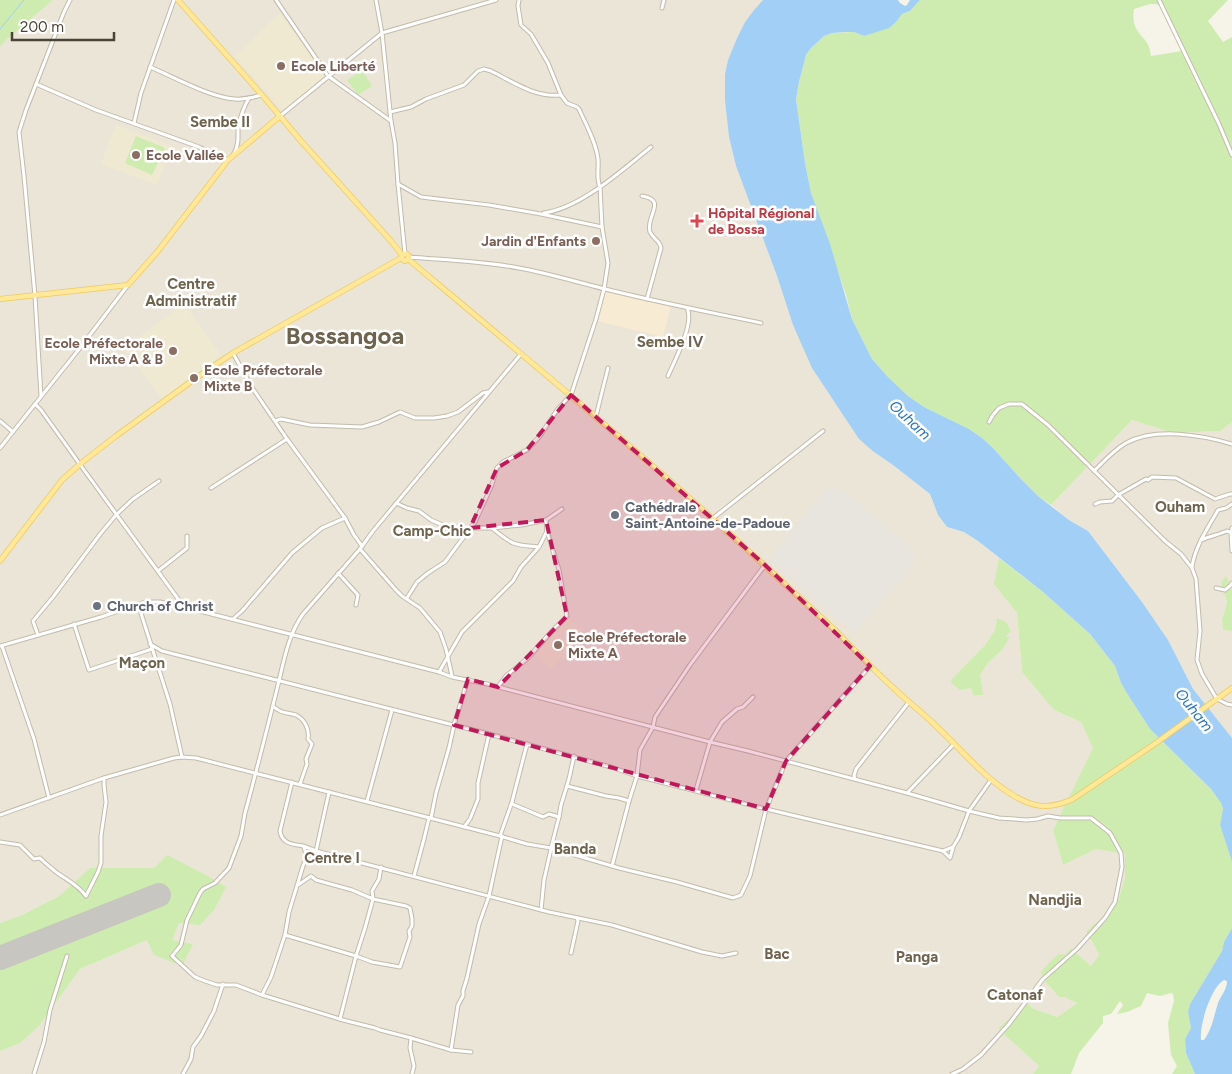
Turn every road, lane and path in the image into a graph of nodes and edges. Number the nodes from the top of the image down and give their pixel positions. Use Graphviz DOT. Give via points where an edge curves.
graph roads {
  1 [pos="70,0"];
  2 [pos="174,0"];
  3 [pos="178,0"];
  4 [pos="276,0"];
  5 [pos="376,0"];
  6 [pos="496,0"];
  7 [pos="519,0"];
  8 [pos="664,0"];
  9 [pos="1160,0"];
  10 [pos="662,8"];
  11 [pos="382,33"];
  12 [pos="150,66"];
  13 [pos="328,76"];
  14 [pos="36,84"];
  15 [pos="262,95"];
  16 [pos="561,95"];
  17 [pos="249,98"];
  18 [pos="390,112"];
  19 [pos="280,116"];
  20 [pos="391,121"];
  21 [pos="134,123"];
  22 [pos="651,148"];
  23 [pos="1232,156"];
  24 [pos="230,158"];
  25 [pos="398,184"];
  26 [pos="600,187"];
  27 [pos="642,196"];
  28 [pos="541,214"];
  29 [pos="602,227"];
  30 [pos="405,257"];
  31 [pos="128,285"];
  32 [pos="604,288"];
  33 [pos="34,296"];
  34 [pos="0,299"];
  35 [pos="647,299"];
  36 [pos="687,308"];
  37 [pos="762,323"];
  38 [pos="233,353"];
  39 [pos="521,354"];
  40 [pos="608,368"];
  41 [pos="668,376"];
  42 [pos="489,392"];
  43 [pos="570,395"];
  44 [pos="41,396"];
  45 [pos="35,404"];
  46 [pos="596,416"];
  47 [pos="0,421"];
  48 [pos="275,421"];
  49 [pos="988,422"];
  50 [pos="823,431"];
  51 [pos="13,432"];
  52 [pos="286,438"];
  53 [pos="1232,444"];
  54 [pos="0,448"];
  55 [pos="80,464"];
  56 [pos="1094,470"];
  57 [pos="159,481"];
  58 [pos="211,488"];
  59 [pos="1232,494"];
  60 [pos="1118,495"];
  61 [pos="396,503"];
  62 [pos="1095,504"];
  63 [pos="1232,504"];
  64 [pos="562,509"];
  65 [pos="117,514"];
  66 [pos="344,518"];
  67 [pos="712,519"];
  68 [pos="546,520"];
  69 [pos="470,528"];
  70 [pos="491,528"];
  71 [pos="547,531"];
  72 [pos="1232,531"];
  73 [pos="187,536"];
  74 [pos="1201,540"];
  75 [pos="361,547"];
  76 [pos="539,547"];
  77 [pos="1232,552"];
  78 [pos="0,561"];
  79 [pos="765,565"];
  80 [pos="1192,568"];
  81 [pos="158,571"];
  82 [pos="338,573"];
  83 [pos="1232,583"];
  84 [pos="1216,588"];
  85 [pos="406,598"];
  86 [pos="138,604"];
  87 [pos="356,605"];
  88 [pos="184,607"];
  89 [pos="233,619"];
  90 [pos="74,624"];
  91 [pos="292,634"];
  92 [pos="38,636"];
  93 [pos="150,644"];
  94 [pos="1,646"];
  95 [pos="152,649"];
  96 [pos="448,656"];
  97 [pos="870,666"];
  98 [pos="439,672"];
  99 [pos="452,677"];
  100 [pos="468,679"];
  101 [pos="280,681"];
  102 [pos="498,687"];
  103 [pos="1232,688"];
  104 [pos="753,698"];
  105 [pos="1217,699"];
  106 [pos="909,702"];
  107 [pos="1232,705"];
  108 [pos="273,706"];
  109 [pos="392,710"];
  110 [pos="454,725"];
  111 [pos="653,727"];
  112 [pos="489,734"];
  113 [pos="710,742"];
  114 [pos="527,744"];
  115 [pos="954,744"];
  116 [pos="574,756"];
  117 [pos="182,757"];
  118 [pos="786,761"];
  119 [pos="856,769"];
  120 [pos="256,774"];
  121 [pos="637,776"];
  122 [pos="846,777"];
  123 [pos="104,778"];
  124 [pos="855,779"];
  125 [pos="991,780"];
  126 [pos="292,782"];
  127 [pos="300,784"];
  128 [pos="567,786"];
  129 [pos="696,790"];
  130 [pos="329,792"];
  131 [pos="907,793"];
  132 [pos="49,798"];
  133 [pos="367,802"];
  134 [pos="628,802"];
  135 [pos="512,804"];
  136 [pos="766,809"];
  137 [pos="1050,811"];
  138 [pos="969,812"];
  139 [pos="0,815"];
  140 [pos="559,816"];
  141 [pos="430,818"];
  142 [pos="464,827"];
  143 [pos="501,836"];
  144 [pos="0,842"];
  145 [pos="304,846"];
  146 [pos="953,847"];
  147 [pos="551,849"];
  148 [pos="316,851"];
  149 [pos="943,851"];
  150 [pos="307,857"];
  151 [pos="612,866"];
  152 [pos="381,868"];
  153 [pos="414,876"];
  154 [pos="298,885"];
  155 [pos="489,896"];
  156 [pos="372,898"];
  157 [pos="541,910"];
  158 [pos="577,918"];
  159 [pos="285,935"];
  160 [pos="571,953"];
  161 [pos="736,953"];
  162 [pos="67,956"];
  163 [pos="356,956"];
  164 [pos="222,984"];
  165 [pos="262,995"];
  166 [pos="340,1019"];
  167 [pos="411,1038"];
  168 [pos="451,1050"];
  169 [pos="471,1052"];
  170 [pos="34,1074"];
  171 [pos="183,1074"];
  172 [pos="412,1074"];
  173 [pos="952,1074"];
  1 -- 14 [label="street"];
  2 -- 12 [label="street"];
  3 -- 15 [label="main road"];
  4 -- 13 [label="street"];
  5 -- 11 [label="street"];
  6 -- 11 [label="street"];
  7 -- 16 [label="street" via="521,25 531,34 548,63"];
  8 -- 10 [label="street"];
  9 -- 23 [label="street"];
  11 -- 13 [label="street"];
  11 -- 18 [label="street"];
  12 -- 17 [label="street" via="209,93 235,100"];
  12 -- 21 [label="street"];
  13 -- 19 [label="street"];
  13 -- 20 [label="street"];
  14 -- 21 [label="street"];
  14 -- 33 [label="street" via="19,132"];
  15 -- 17 [label="street"];
  15 -- 19 [label="main road"];
  16 -- 18 [label="street" via="536,93 484,69 464,84 411,107"];
  16 -- 26 [label="street" via="567,103 579,109 596,148"];
  17 -- 24 [label="street" via="243,109 236,150"];
  18 -- 20 [label="street"];
  19 -- 24 [label="main road"];
  19 -- 30 [label="main road"];
  20 -- 25 [label="street"];
  21 -- 24 [label="street"];
  22 -- 26 [label="street"];
  24 -- 31 [label="main road"];
  25 -- 28 [label="street" via="421,197"];
  25 -- 30 [label="street"];
  26 -- 28 [label="street" via="560,210"];
  26 -- 29 [label="street"];
  27 -- 35 [label="street" via="654,201 650,231 660,244"];
  28 -- 29 [label="street"];
  29 -- 32 [label="street" via="608,263"];
  30 -- 32 [label="street" via="518,267"];
  30 -- 38 [label="main road"];
  30 -- 39 [label="main road"];
  31 -- 33 [label="main road"];
  31 -- 44 [label="street"];
  32 -- 35 [label="street"];
  32 -- 43 [label="street"];
  33 -- 34 [label="main road"];
  33 -- 44 [label="street"];
  35 -- 36 [label="street"];
  36 -- 37 [label="street"];
  36 -- 41 [label="street" via="690,312 685,338"];
  38 -- 48 [label="street"];
  38 -- 55 [label="main road"];
  39 -- 42 [label="street"];
  39 -- 43 [label="main road"];
  40 -- 46 [label="street"];
  42 -- 48 [label="street" via="458,412 434,418 415,418 400,412 362,427"];
  42 -- 61 [label="street"];
  43 -- 46 [label="main road"];
  43 -- 69 [label="street" via="527,450 497,468"];
  44 -- 45 [label="street"];
  45 -- 51 [label="street"];
  45 -- 55 [label="street"];
  46 -- 67 [label="main road"];
  47 -- 51 [label="street"];
  48 -- 52 [label="street"];
  49 -- 56 [label="street" via="999,408 1022,404 1048,424"];
  50 -- 67 [label="street"];
  51 -- 54 [label="street"];
  52 -- 58 [label="street"];
  52 -- 66 [label="street"];
  53 -- 56 [label="street" via="1205,437 1149,435 1125,444"];
  55 -- 65 [label="street"];
  55 -- 78 [label="main road" via="62,480"];
  56 -- 60 [label="street"];
  57 -- 65 [label="street"];
  59 -- 60 [label="street" via="1215,499 1176,478 1152,477"];
  60 -- 62 [label="street" via="1112,501"];
  60 -- 80 [label="street" via="1182,554"];
  61 -- 69 [label="street" via="454,530"];
  61 -- 75 [label="street"];
  63 -- 74 [label="street" via="1218,510"];
  64 -- 68 [label="street"];
  65 -- 81 [label="street"];
  65 -- 92 [label="street" via="32,621"];
  66 -- 75 [label="street"];
  66 -- 89 [label="street" via="322,528 292,553"];
  67 -- 79 [label="main road"];
  68 -- 70 [label="street"];
  68 -- 71 [label="street"];
  69 -- 70 [label="street"];
  69 -- 85 [label="street" via="445,562 417,582"];
  70 -- 76 [label="street" via="511,542"];
  71 -- 76 [label="street"];
  71 -- 102 [label="street" via="568,616"];
  72 -- 74 [label="street"];
  72 -- 77 [label="street"];
  73 -- 81 [label="street" via="187,548"];
  74 -- 80 [label="street"];
  75 -- 82 [label="street"];
  75 -- 85 [label="street"];
  76 -- 96 [label="street" via="513,580 462,632"];
  79 -- 97 [label="main road"];
  79 -- 111 [label="street" via="661,707"];
  80 -- 105 [label="street" via="1196,579 1200,631 1197,660"];
  81 -- 88 [label="street"];
  82 -- 87 [label="street" via="358,596"];
  82 -- 91 [label="street" via="303,614"];
  83 -- 84 [label="street" via="1225,590"];
  85 -- 96 [label="street" via="420,608 440,632"];
  86 -- 88 [label="street" via="152,601"];
  86 -- 90 [label="street"];
  86 -- 93 [label="street"];
  88 -- 89 [label="street"];
  89 -- 91 [label="street"];
  90 -- 92 [label="street"];
  90 -- 95 [label="street" via="89,670"];
  91 -- 98 [label="street"];
  91 -- 101 [label="street"];
  92 -- 94 [label="street"];
  93 -- 95 [label="street"];
  93 -- 101 [label="street" via="162,651"];
  94 -- 132 [label="street" via="34,739"];
  95 -- 117 [label="street" via="170,704"];
  96 -- 98 [label="street"];
  96 -- 99 [label="street"];
  97 -- 106 [label="main road"];
  97 -- 118 [label="street"];
  98 -- 99 [label="street"];
  99 -- 100 [label="street"];
  100 -- 102 [label="street"];
  100 -- 110 [label="street"];
  101 -- 108 [label="street"];
  101 -- 109 [label="street"];
  102 -- 111 [label="street"];
  103 -- 105 [label="main road"];
  104 -- 113 [label="street" via="722,722"];
  105 -- 107 [label="street"];
  105 -- 137 [label="main road" via="1156,743"];
  106 -- 115 [label="main road"];
  106 -- 119 [label="street"];
  108 -- 120 [label="street"];
  108 -- 127 [label="street" via="306,723 312,744"];
  109 -- 110 [label="street"];
  109 -- 133 [label="street"];
  110 -- 112 [label="street"];
  110 -- 141 [label="street"];
  111 -- 113 [label="street"];
  111 -- 121 [label="street" via="640,750"];
  112 -- 114 [label="street"];
  112 -- 142 [label="street" via="478,783 478,799"];
  113 -- 118 [label="street"];
  113 -- 129 [label="street"];
  114 -- 116 [label="street"];
  114 -- 135 [label="street"];
  115 -- 125 [label="main road"];
  115 -- 131 [label="street"];
  116 -- 121 [label="street"];
  116 -- 128 [label="street"];
  117 -- 120 [label="street"];
  117 -- 123 [label="street"];
  118 -- 122 [label="street"];
  118 -- 136 [label="street"];
  119 -- 122 [label="street"];
  119 -- 124 [label="street"];
  120 -- 126 [label="street"];
  120 -- 164 [label="street" via="241,836 229,868 200,893 187,920 181,945 172,956 195,976"];
  121 -- 129 [label="street"];
  121 -- 134 [label="street"];
  122 -- 124 [label="street"];
  123 -- 132 [label="street"];
  123 -- 144 [label="street" via="106,802 101,863 86,896 70,880 40,858 34,859 20,845"];
  124 -- 131 [label="street"];
  125 -- 137 [label="main road" via="1013,796"];
  125 -- 138 [label="street"];
  126 -- 127 [label="street"];
  126 -- 145 [label="street" via="281,838 287,843"];
  127 -- 130 [label="street"];
  128 -- 134 [label="street"];
  128 -- 140 [label="street"];
  129 -- 136 [label="street"];
  130 -- 133 [label="street"];
  130 -- 148 [label="street"];
  131 -- 138 [label="street"];
  132 -- 139 [label="street"];
  133 -- 141 [label="street"];
  134 -- 151 [label="street"];
  135 -- 140 [label="street" via="543,817 549,814"];
  135 -- 143 [label="street"];
  136 -- 149 [label="street"];
  136 -- 151 [label="street" via="750,876 741,895 734,898"];
  137 -- 138 [label="street" via="1027,820"];
  137 -- 173 [label="street" via="1060,818 1091,818 1110,833 1121,854 1122,867 1114,902 1105,918 1042,979 1010,1024 981,1055"];
  138 -- 146 [label="street"];
  140 -- 147 [label="street"];
  141 -- 142 [label="street"];
  141 -- 153 [label="street"];
  142 -- 143 [label="street"];
  143 -- 147 [label="street"];
  143 -- 155 [label="street"];
  145 -- 148 [label="street"];
  145 -- 150 [label="street"];
  146 -- 149 [label="street"];
  146 -- 149 [label="street" via="950,858"];
  147 -- 151 [label="street"];
  147 -- 157 [label="street"];
  148 -- 150 [label="street"];
  148 -- 152 [label="street"];
  150 -- 154 [label="street"];
  152 -- 153 [label="street"];
  152 -- 156 [label="street"];
  153 -- 155 [label="street"];
  154 -- 156 [label="street" via="311,876"];
  154 -- 159 [label="street"];
  155 -- 157 [label="street"];
  155 -- 168 [label="street" via="458,1006"];
  156 -- 163 [label="street"];
  156 -- 163 [label="street" via="410,908 410,937 400,967"];
  157 -- 158 [label="street"];
  158 -- 160 [label="street"];
  158 -- 161 [label="street" via="702,952 722,956"];
  159 -- 163 [label="street"];
  159 -- 165 [label="street"];
  162 -- 170 [label="street"];
  163 -- 166 [label="street"];
  164 -- 165 [label="street" via="236,984"];
  164 -- 171 [label="street" via="214,1011 193,1048"];
  165 -- 166 [label="street"];
  166 -- 167 [label="street"];
  167 -- 168 [label="street"];
  167 -- 172 [label="street"];
  168 -- 169 [label="street"];
}
